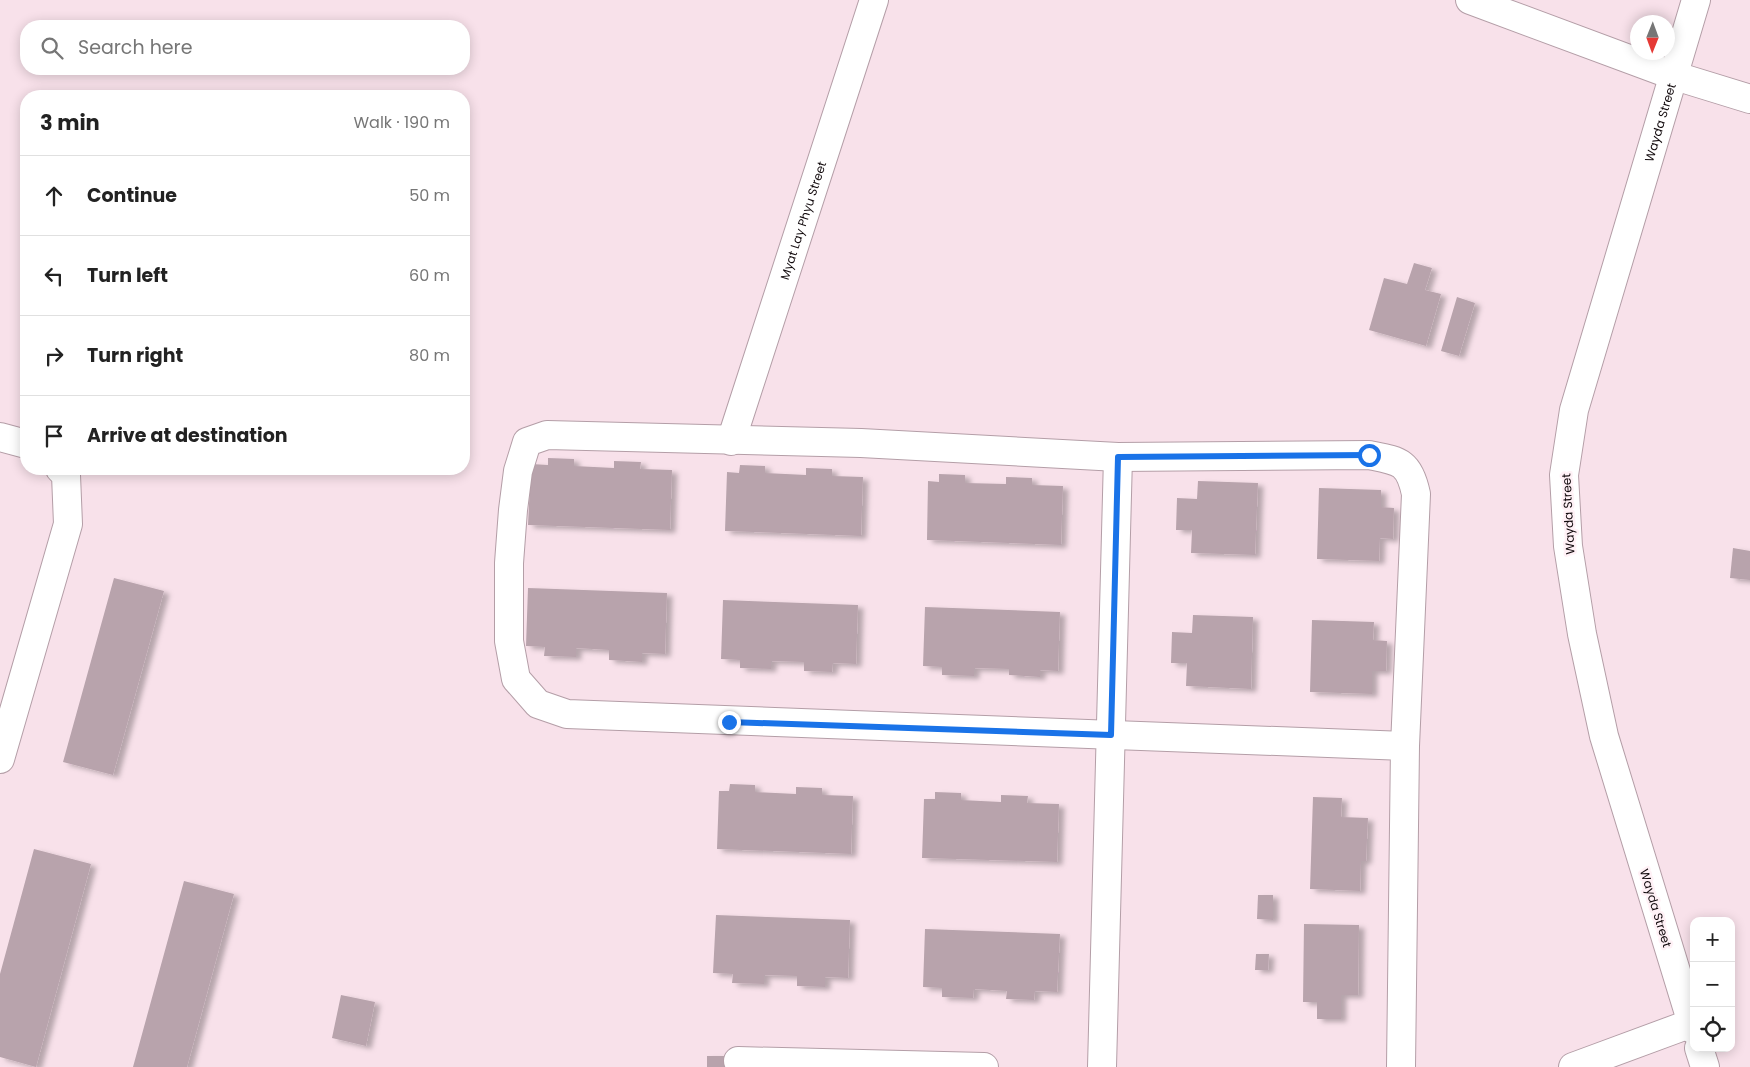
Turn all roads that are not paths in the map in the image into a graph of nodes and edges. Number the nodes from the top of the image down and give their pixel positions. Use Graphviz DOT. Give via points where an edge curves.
graph roads {
  1 [pos="874,0"];
  2 [pos="1470,0"];
  3 [pos="1696,0"];
  4 [pos="1672,75"];
  5 [pos="1750,99"];
  6 [pos="0,437"];
  7 [pos="731,441"];
  8 [pos="20,442"];
  9 [pos="1118,457"];
  10 [pos="66,475"];
  11 [pos="1111,735"];
  12 [pos="1405,746"];
  13 [pos="0,759"];
  14 [pos="1690,1018"];
  15 [pos="1690,1035"];
  16 [pos="1700,1052"];
  17 [pos="738,1061"];
  18 [pos="984,1067"];
  19 [pos="1102,1067"];
  20 [pos="1401,1067"];
  21 [pos="1573,1067"];
  22 [pos="1705,1067"];
  1 -- 7 [label="street, Myat Lay Phyu Street"];
  2 -- 4 [label="street"];
  3 -- 4 [label="street, Wayda Street"];
  4 -- 5 [label="street"];
  4 -- 14 [label="street, Wayda Street" via="1574,410 1564,475 1568,546 1582,634 1604,736"];
  6 -- 8 [label="street"];
  7 -- 9 [label="street" via="861,443"];
  7 -- 11 [label="street" via="546,435 527,442 518,471 513,510 509,640 516,679 538,704 567,714"];
  9 -- 11 [label="street"];
  9 -- 12 [label="street" via="1369,455 1399,461 1412,475 1416,494"];
  10 -- 13 [label="street" via="68,524"];
  11 -- 12 [label="street"];
  11 -- 19 [label="street"];
  12 -- 20 [label="street"];
  15 -- 21 [label="street"];
  16 -- 22 [label="street, Wayda Street"];
  17 -- 18 [label="street"];
}
